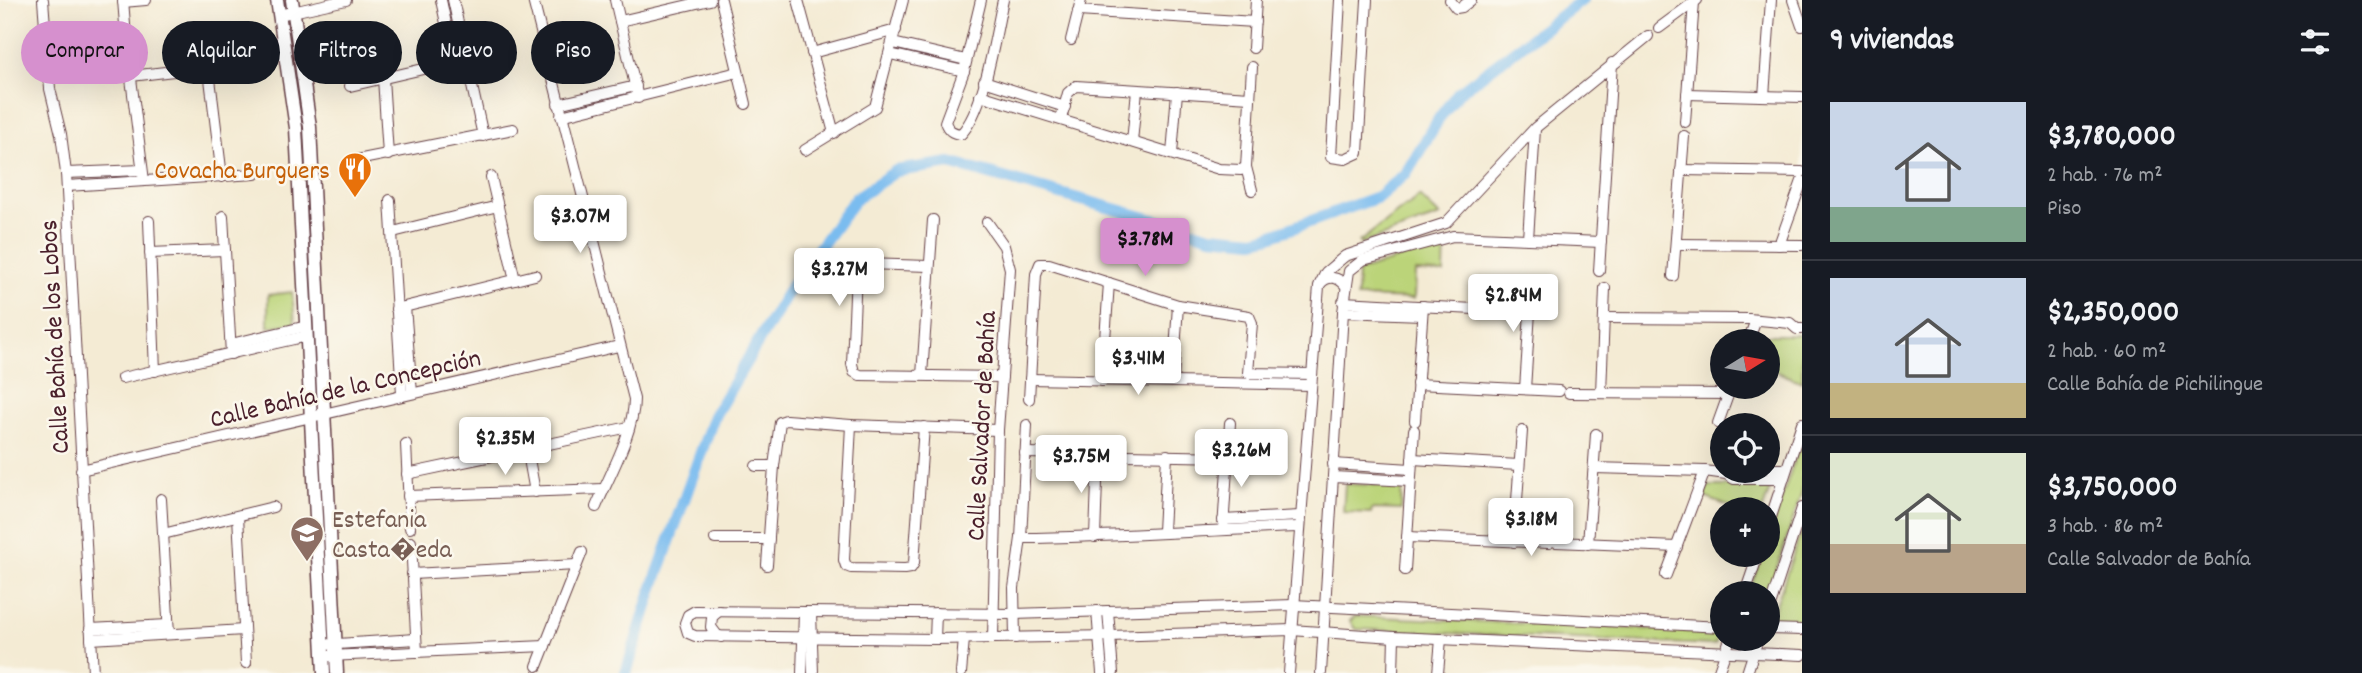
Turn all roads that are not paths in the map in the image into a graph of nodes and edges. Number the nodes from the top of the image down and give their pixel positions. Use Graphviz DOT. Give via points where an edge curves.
graph roads {
  1 [pos="43,0"];
  2 [pos="146,0"];
  3 [pos="277,0"];
  4 [pos="346,0"];
  5 [pos="440,0"];
  6 [pos="453,0"];
  7 [pos="533,0"];
  8 [pos="615,0"];
  9 [pos="710,0"];
  10 [pos="721,0"];
  11 [pos="798,0"];
  12 [pos="903,0"];
  13 [pos="981,0"];
  14 [pos="1003,0"];
  15 [pos="1081,0"];
  16 [pos="1256,0"];
  17 [pos="1340,0"];
  18 [pos="1367,0"];
  19 [pos="1450,0"];
  20 [pos="1471,0"];
  21 [pos="1771,0"];
  22 [pos="1793,0"];
  23 [pos="123,1"];
  24 [pos="1696,1"];
  25 [pos="292,6"];
  26 [pos="1078,11"];
  27 [pos="279,15"];
  28 [pos="125,21"];
  29 [pos="445,21"];
  30 [pos="458,21"];
  31 [pos="620,21"];
  32 [pos="1255,22"];
  33 [pos="1802,26"];
  34 [pos="1659,28"];
  35 [pos="896,30"];
  36 [pos="1648,36"];
  37 [pos="1071,40"];
  38 [pos="893,43"];
  39 [pos="1253,48"];
  40 [pos="812,53"];
  41 [pos="890,54"];
  42 [pos="966,60"];
  43 [pos="1612,63"];
  44 [pos="1252,67"];
  45 [pos="964,71"];
  46 [pos="738,72"];
  47 [pos="984,81"];
  48 [pos="132,84"];
  49 [pos="210,84"];
  50 [pos="358,84"];
  51 [pos="383,84"];
  52 [pos="472,84"];
  53 [pos="350,86"];
  54 [pos="636,86"];
  55 [pos="1137,90"];
  56 [pos="1177,92"];
  57 [pos="1687,94"];
  58 [pos="980,95"];
  59 [pos="1764,96"];
  60 [pos="1250,97"];
  61 [pos="1802,97"];
  62 [pos="638,98"];
  63 [pos="558,104"];
  64 [pos="746,104"];
  65 [pos="1065,107"];
  66 [pos="561,116"];
  67 [pos="1061,120"];
  68 [pos="1685,122"];
  69 [pos="1535,128"];
  70 [pos="513,129"];
  71 [pos="834,133"];
  72 [pos="483,136"];
  73 [pos="1684,136"];
  74 [pos="1132,142"];
  75 [pos="806,150"];
  76 [pos="388,155"];
  77 [pos="1172,155"];
  78 [pos="357,160"];
  79 [pos="1246,167"];
  80 [pos="142,170"];
  81 [pos="1681,170"];
  82 [pos="1802,172"];
  83 [pos="66,173"];
  84 [pos="255,174"];
  85 [pos="222,177"];
  86 [pos="491,177"];
  87 [pos="144,181"];
  88 [pos="1802,181"];
  89 [pos="67,186"];
  90 [pos="1252,190"];
  91 [pos="390,200"];
  92 [pos="498,206"];
  93 [pos="223,216"];
  94 [pos="933,220"];
  95 [pos="149,221"];
  96 [pos="987,222"];
  97 [pos="1447,223"];
  98 [pos="393,232"];
  99 [pos="1453,236"];
  100 [pos="1528,239"];
  101 [pos="1601,242"];
  102 [pos="1675,244"];
  103 [pos="1779,245"];
  104 [pos="1802,246"];
  105 [pos="225,250"];
  106 [pos="150,253"];
  107 [pos="929,266"];
  108 [pos="1600,271"];
  109 [pos="535,275"];
  110 [pos="1673,276"];
  111 [pos="515,280"];
  112 [pos="1347,281"];
  113 [pos="1532,281"];
  114 [pos="1109,283"];
  115 [pos="1320,286"];
  116 [pos="1605,288"];
  117 [pos="1178,304"];
  118 [pos="1343,307"];
  119 [pos="401,308"];
  120 [pos="1423,310"];
  121 [pos="1530,312"];
  122 [pos="1604,318"];
  123 [pos="1802,318"];
  124 [pos="1756,320"];
  125 [pos="1790,323"];
  126 [pos="1753,329"];
  127 [pos="1802,329"];
  128 [pos="307,331"];
  129 [pos="619,346"];
  130 [pos="231,349"];
  131 [pos="155,371"];
  132 [pos="1312,374"];
  133 [pos="922,375"];
  134 [pos="1002,377"];
  135 [pos="122,378"];
  136 [pos="1030,379"];
  137 [pos="1102,380"];
  138 [pos="1173,382"];
  139 [pos="1418,384"];
  140 [pos="1311,386"];
  141 [pos="1525,389"];
  142 [pos="1710,390"];
  143 [pos="407,393"];
  144 [pos="1601,393"];
  145 [pos="1029,400"];
  146 [pos="325,413"];
  147 [pos="311,416"];
  148 [pos="1230,423"];
  149 [pos="1802,423"];
  150 [pos="851,425"];
  151 [pos="1027,425"];
  152 [pos="629,427"];
  153 [pos="924,427"];
  154 [pos="998,430"];
  155 [pos="1522,431"];
  156 [pos="1596,434"];
  157 [pos="406,444"];
  158 [pos="527,448"];
  159 [pos="1025,453"];
  160 [pos="1098,454"];
  161 [pos="1167,456"];
  162 [pos="1228,457"];
  163 [pos="1334,464"];
  164 [pos="1412,464"];
  165 [pos="1519,465"];
  166 [pos="756,466"];
  167 [pos="774,466"];
  168 [pos="1594,468"];
  169 [pos="1780,469"];
  170 [pos="1786,469"];
  171 [pos="81,470"];
  172 [pos="1705,471"];
  173 [pos="1710,471"];
  174 [pos="407,474"];
  175 [pos="1333,477"];
  176 [pos="1780,480"];
  177 [pos="1783,480"];
  178 [pos="1410,481"];
  179 [pos="603,489"];
  180 [pos="535,492"];
  181 [pos="408,496"];
  182 [pos="1777,497"];
  183 [pos="162,499"];
  184 [pos="273,508"];
  185 [pos="596,508"];
  186 [pos="1802,508"];
  187 [pos="239,516"];
  188 [pos="1300,521"];
  189 [pos="1223,525"];
  190 [pos="410,528"];
  191 [pos="1163,531"];
  192 [pos="163,534"];
  193 [pos="1095,537"];
  194 [pos="1407,537"];
  195 [pos="1021,538"];
  196 [pos="715,539"];
  197 [pos="769,540"];
  198 [pos="411,542"];
  199 [pos="1514,542"];
  200 [pos="1588,544"];
  201 [pos="1677,547"];
  202 [pos="582,552"];
  203 [pos="576,565"];
  204 [pos="767,565"];
  205 [pos="1405,570"];
  206 [pos="412,574"];
  207 [pos="1667,575"];
  208 [pos="1778,581"];
  209 [pos="1293,605"];
  210 [pos="1325,606"];
  211 [pos="719,611"];
  212 [pos="1103,611"];
  213 [pos="808,612"];
  214 [pos="936,613"];
  215 [pos="993,613"];
  216 [pos="1014,614"];
  217 [pos="1710,626"];
  218 [pos="169,629"];
  219 [pos="1780,629"];
  220 [pos="244,630"];
  221 [pos="1292,630"];
  222 [pos="1802,630"];
  223 [pos="1324,631"];
  224 [pos="90,634"];
  225 [pos="721,636"];
  226 [pos="1105,636"];
  227 [pos="807,637"];
  228 [pos="1394,637"];
  229 [pos="993,638"];
  230 [pos="1015,638"];
  231 [pos="416,639"];
  232 [pos="935,639"];
  233 [pos="964,639"];
  234 [pos="1441,639"];
  235 [pos="545,646"];
  236 [pos="336,650"];
  237 [pos="322,651"];
  238 [pos="1754,651"];
  239 [pos="417,652"];
  240 [pos="1725,653"];
  241 [pos="1753,654"];
  242 [pos="1802,655"];
  243 [pos="246,663"];
  244 [pos="537,666"];
  245 [pos="93,673"];
  246 [pos="324,673"];
  247 [pos="337,673"];
  248 [pos="802,673"];
  249 [pos="813,673"];
  250 [pos="961,673"];
  251 [pos="1102,673"];
  252 [pos="1113,673"];
  253 [pos="1289,673"];
  254 [pos="1321,673"];
  255 [pos="1393,673"];
  256 [pos="1438,673"];
  257 [pos="1718,673"];
  258 [pos="1747,673"];
  1 -- 83 [label="street, Calle Bahía de los Lobos" via="50,89"];
  2 -- 23 [label="street"];
  3 -- 27 [label="street"];
  4 -- 25 [label="street"];
  5 -- 29 [label="street"];
  6 -- 30 [label="street"];
  7 -- 63 [label="street"];
  8 -- 31 [label="street"];
  9 -- 31 [label="street"];
  10 -- 46 [label="street"];
  11 -- 40 [label="street"];
  12 -- 35 [label="street"];
  13 -- 42 [label="street"];
  14 -- 47 [label="street"];
  15 -- 26 [label="street"];
  16 -- 32 [label="street"];
  17 -- 18 [label="street" via="1331,157 1345,159 1358,153"];
  19 -- 20 [label="street" via="1456,8"];
  21 -- 59 [label="street"];
  22 -- 33 [label="street"];
  23 -- 28 [label="street"];
  24 -- 34 [label="street"];
  24 -- 57 [label="street"];
  25 -- 27 [label="street"];
  25 -- 146 [label="street" via="310,127"];
  26 -- 32 [label="street"];
  26 -- 37 [label="street"];
  27 -- 128 [label="street" via="296,128"];
  31 -- 54 [label="street"];
  32 -- 39 [label="street"];
  35 -- 38 [label="street"];
  35 -- 40 [label="street"];
  36 -- 43 [label="street"];
  38 -- 41 [label="street"];
  38 -- 42 [label="street"];
  40 -- 71 [label="street"];
  41 -- 45 [label="street"];
  41 -- 71 [label="street" via="875,107"];
  42 -- 45 [label="street"];
  43 -- 69 [label="street"];
  43 -- 101 [label="street"];
  44 -- 60 [label="street"];
  45 -- 58 [label="street" via="945,122 954,134 961,134 970,124"];
  46 -- 62 [label="street"];
  46 -- 64 [label="street"];
  47 -- 58 [label="street"];
  47 -- 65 [label="street"];
  48 -- 80 [label="street"];
  49 -- 85 [label="street"];
  50 -- 53 [label="street"];
  51 -- 76 [label="street"];
  52 -- 72 [label="street"];
  54 -- 62 [label="street"];
  54 -- 63 [label="street"];
  55 -- 56 [label="street"];
  55 -- 65 [label="street" via="1076,86 1068,93"];
  55 -- 74 [label="street"];
  56 -- 60 [label="street"];
  56 -- 77 [label="street"];
  57 -- 59 [label="street"];
  57 -- 68 [label="street"];
  58 -- 67 [label="street"];
  59 -- 61 [label="street"];
  60 -- 79 [label="street"];
  62 -- 66 [label="street"];
  63 -- 66 [label="street"];
  65 -- 67 [label="street"];
  66 -- 129 [label="street"];
  67 -- 74 [label="street"];
  69 -- 97 [label="street"];
  69 -- 100 [label="street"];
  70 -- 72 [label="street"];
  71 -- 75 [label="street"];
  72 -- 76 [label="street"];
  73 -- 81 [label="street"];
  74 -- 77 [label="street"];
  76 -- 78 [label="street"];
  77 -- 79 [label="street" via="1219,169"];
  79 -- 90 [label="street"];
  80 -- 83 [label="street"];
  80 -- 87 [label="street"];
  81 -- 82 [label="street"];
  81 -- 102 [label="street"];
  83 -- 89 [label="street, Calle Bahía de los Lobos"];
  84 -- 85 [label="street"];
  85 -- 87 [label="street"];
  86 -- 92 [label="street"];
  87 -- 89 [label="street"];
  88 -- 103 [label="street"];
  89 -- 171 [label="street, Calle Bahía de los Lobos"];
  91 -- 98 [label="street"];
  92 -- 98 [label="street"];
  92 -- 111 [label="street"];
  93 -- 105 [label="street"];
  94 -- 107 [label="street"];
  95 -- 106 [label="street"];
  96 -- 134 [label="street, Calle Salvador de Bahía" via="1004,246 1010,269"];
  97 -- 99 [label="street"];
  97 -- 115 [label="street" via="1353,252 1326,272"];
  98 -- 119 [label="street"];
  99 -- 100 [label="street"];
  99 -- 112 [label="street" via="1363,260 1353,266"];
  100 -- 101 [label="street"];
  101 -- 108 [label="street"];
  102 -- 103 [label="street"];
  102 -- 110 [label="street"];
  103 -- 104 [label="street"];
  105 -- 106 [label="street"];
  105 -- 130 [label="street"];
  106 -- 131 [label="street"];
  107 -- 133 [label="street"];
  107 -- 133 [label="street" via="866,264 856,274 854,372"];
  109 -- 111 [label="street"];
  111 -- 119 [label="street"];
  112 -- 115 [label="street" via="1325,279"];
  112 -- 118 [label="street"];
  113 -- 121 [label="street"];
  114 -- 117 [label="street"];
  114 -- 136 [label="street" via="1040,264"];
  114 -- 137 [label="street"];
  115 -- 132 [label="street"];
  116 -- 122 [label="street"];
  117 -- 132 [label="street" via="1249,316 1248,373"];
  117 -- 138 [label="street"];
  118 -- 120 [label="street"];
  118 -- 163 [label="street"];
  119 -- 143 [label="street"];
  120 -- 121 [label="street"];
  120 -- 139 [label="street"];
  121 -- 141 [label="street"];
  122 -- 124 [label="street"];
  122 -- 144 [label="street"];
  123 -- 125 [label="street"];
  124 -- 125 [label="street"];
  124 -- 126 [label="street"];
  125 -- 127 [label="street"];
  128 -- 130 [label="street"];
  128 -- 147 [label="street"];
  129 -- 143 [label="street, Calle Bahía de la Concepción"];
  129 -- 152 [label="street" via="634,399"];
  130 -- 131 [label="street"];
  131 -- 135 [label="street"];
  132 -- 140 [label="street"];
  133 -- 134 [label="street"];
  134 -- 154 [label="street, Calle Salvador de Bahía"];
  136 -- 137 [label="street"];
  136 -- 145 [label="street"];
  137 -- 138 [label="street"];
  138 -- 140 [label="street"];
  139 -- 141 [label="street"];
  139 -- 164 [label="street"];
  140 -- 188 [label="street"];
  141 -- 144 [label="street"];
  142 -- 144 [label="street"];
  143 -- 146 [label="street, Calle Bahía de la Concepción"];
  146 -- 147 [label="street, Calle Bahía de la Concepción"];
  146 -- 236 [label="street"];
  147 -- 171 [label="street, Calle Bahía de la Concepción"];
  147 -- 237 [label="street"];
  148 -- 162 [label="street"];
  149 -- 170 [label="street"];
  150 -- 153 [label="street"];
  150 -- 153 [label="street" via="844,560 851,568 905,569 914,563"];
  150 -- 167 [label="street" via="780,422"];
  151 -- 159 [label="street, Calle Salvador de Bahía"];
  152 -- 158 [label="street"];
  152 -- 179 [label="street"];
  153 -- 154 [label="street"];
  154 -- 215 [label="street, Calle Salvador de Bahía"];
  155 -- 165 [label="street"];
  156 -- 168 [label="street"];
  157 -- 174 [label="street"];
  158 -- 174 [label="street"];
  158 -- 180 [label="street"];
  159 -- 160 [label="street"];
  159 -- 195 [label="street, Calle Salvador de Bahía"];
  160 -- 161 [label="street"];
  160 -- 193 [label="street"];
  161 -- 162 [label="street"];
  161 -- 191 [label="street"];
  162 -- 189 [label="street"];
  163 -- 164 [label="street"];
  163 -- 175 [label="street"];
  164 -- 165 [label="street"];
  164 -- 178 [label="street"];
  165 -- 199 [label="street"];
  166 -- 167 [label="street"];
  167 -- 197 [label="street"];
  168 -- 172 [label="street"];
  168 -- 200 [label="street"];
  169 -- 170 [label="street"];
  170 -- 177 [label="street"];
  171 -- 224 [label="street, Calle Bahía de los Lobos"];
  172 -- 173 [label="street"];
  172 -- 201 [label="street"];
  174 -- 181 [label="street"];
  175 -- 178 [label="street"];
  175 -- 210 [label="street"];
  176 -- 177 [label="street"];
  177 -- 182 [label="street"];
  178 -- 194 [label="street"];
  179 -- 180 [label="street"];
  179 -- 185 [label="street"];
  180 -- 181 [label="street"];
  181 -- 190 [label="street"];
  183 -- 192 [label="street"];
  184 -- 187 [label="street"];
  186 -- 208 [label="street"];
  187 -- 192 [label="street"];
  187 -- 220 [label="street"];
  188 -- 189 [label="street"];
  188 -- 209 [label="street"];
  189 -- 191 [label="street"];
  191 -- 193 [label="street"];
  192 -- 218 [label="street"];
  193 -- 195 [label="street"];
  194 -- 199 [label="street"];
  194 -- 205 [label="street"];
  195 -- 216 [label="street, Calle Salvador de Bahía"];
  196 -- 197 [label="street"];
  197 -- 204 [label="street"];
  198 -- 206 [label="street"];
  199 -- 200 [label="street"];
  200 -- 201 [label="street"];
  201 -- 207 [label="street"];
  202 -- 203 [label="street"];
  203 -- 206 [label="street"];
  203 -- 235 [label="street"];
  206 -- 231 [label="street"];
  209 -- 210 [label="street"];
  209 -- 212 [label="street"];
  209 -- 221 [label="street"];
  210 -- 217 [label="street"];
  210 -- 223 [label="street"];
  211 -- 213 [label="street"];
  211 -- 225 [label="street" via="712,617 711,627"];
  211 -- 225 [label="street" via="695,611 685,623 691,635"];
  212 -- 216 [label="street"];
  212 -- 226 [label="street"];
  213 -- 214 [label="street"];
  213 -- 227 [label="street"];
  214 -- 215 [label="street"];
  214 -- 232 [label="street"];
  215 -- 216 [label="street"];
  215 -- 229 [label="street, Calle Salvador de Bahía"];
  216 -- 230 [label="street, Calle Salvador de Bahía"];
  218 -- 220 [label="street"];
  218 -- 224 [label="street"];
  219 -- 222 [label="street"];
  220 -- 243 [label="street"];
  221 -- 223 [label="street"];
  221 -- 226 [label="street"];
  221 -- 253 [label="street"];
  223 -- 228 [label="street"];
  223 -- 254 [label="street"];
  224 -- 245 [label="street, Calle Bahía de los Lobos"];
  225 -- 227 [label="street"];
  226 -- 230 [label="street"];
  226 -- 251 [label="street"];
  226 -- 252 [label="street"];
  227 -- 232 [label="street"];
  227 -- 248 [label="street"];
  227 -- 249 [label="street"];
  228 -- 234 [label="street"];
  228 -- 255 [label="street"];
  229 -- 230 [label="street"];
  229 -- 233 [label="street"];
  231 -- 236 [label="street"];
  231 -- 239 [label="street"];
  232 -- 233 [label="street"];
  233 -- 250 [label="street"];
  234 -- 240 [label="street"];
  234 -- 256 [label="street"];
  235 -- 239 [label="street"];
  235 -- 244 [label="street"];
  236 -- 237 [label="street"];
  236 -- 239 [label="street"];
  236 -- 247 [label="street"];
  237 -- 246 [label="street"];
  238 -- 241 [label="street"];
  240 -- 241 [label="street"];
  240 -- 257 [label="street"];
  241 -- 242 [label="street"];
  241 -- 258 [label="street"];
}
